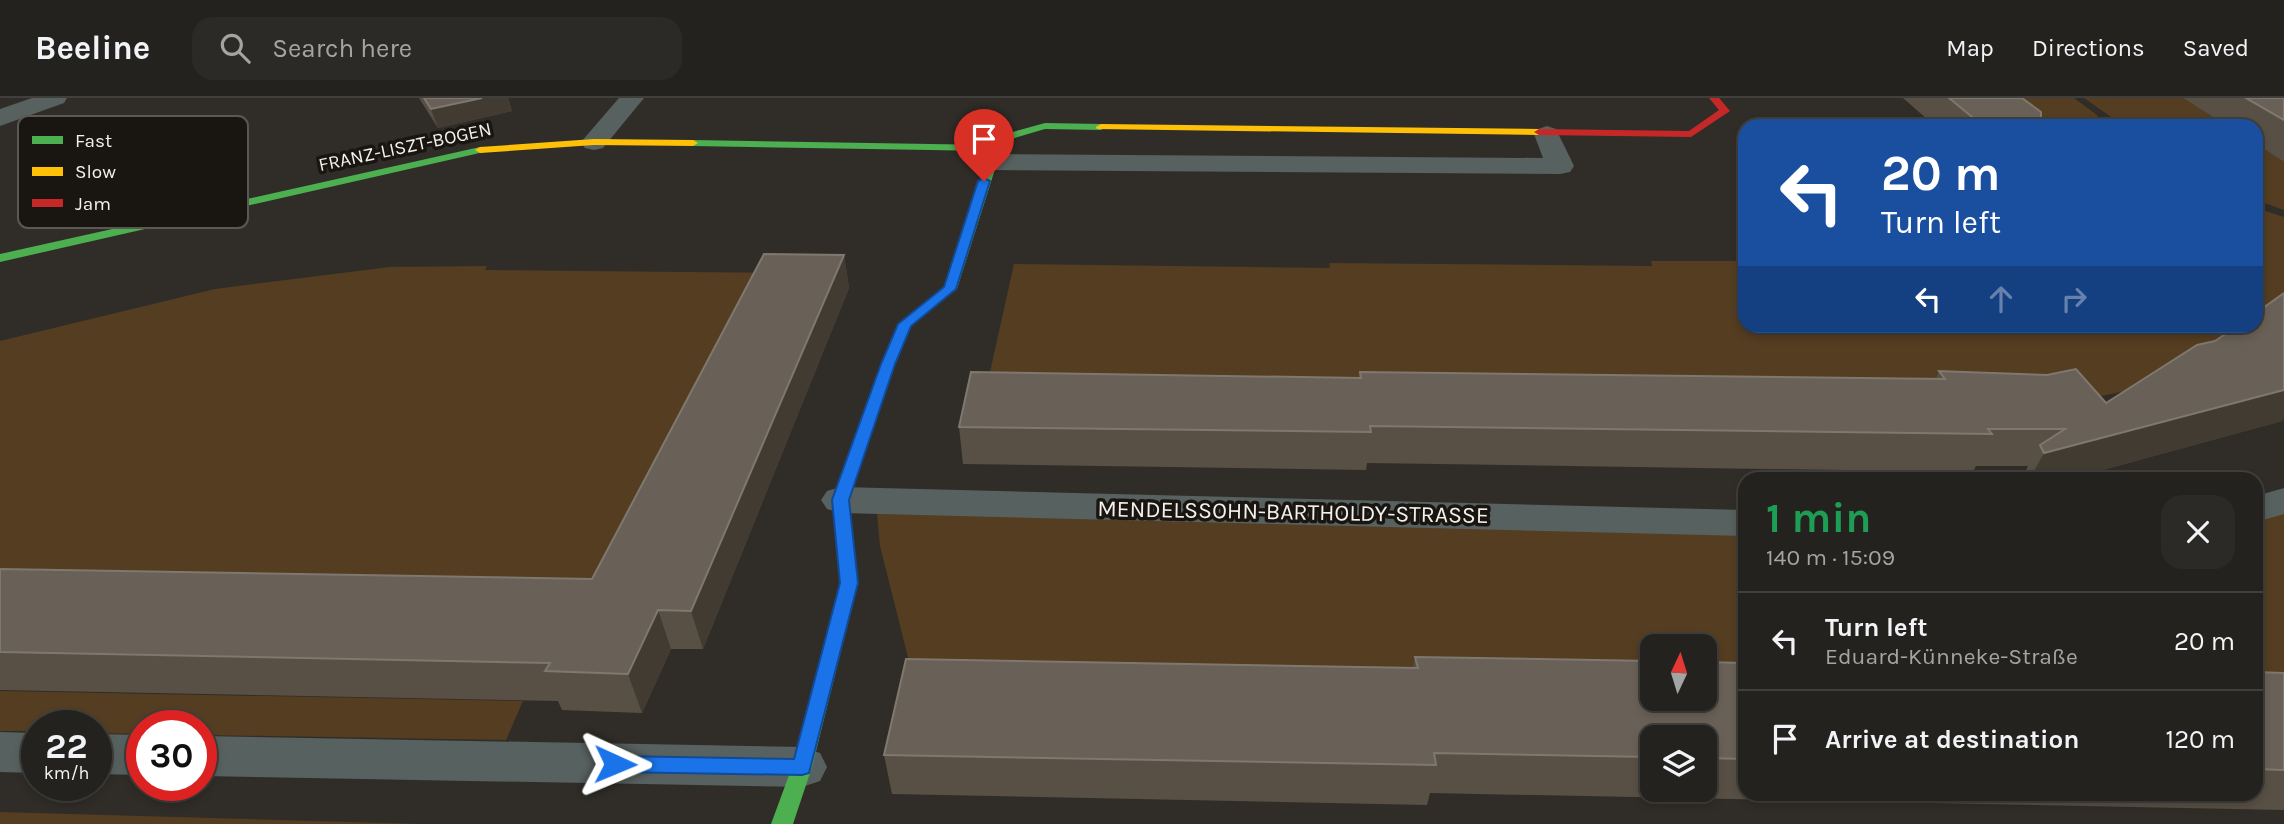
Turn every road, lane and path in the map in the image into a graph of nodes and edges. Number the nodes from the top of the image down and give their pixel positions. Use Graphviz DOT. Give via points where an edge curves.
graph roads {
  1 [pos="55,98"];
  2 [pos="632,98"];
  3 [pos="1714,98"];
  4 [pos="0,118"];
  5 [pos="1547,134"];
  6 [pos="594,142"];
  7 [pos="993,155"];
  8 [pos="248,202"];
  9 [pos="132,228"];
  10 [pos="0,258"];
  11 [pos="841,500"];
  12 [pos="2284,502"];
  13 [pos="2263,507"];
  14 [pos="1738,523"];
  15 [pos="0,752"];
  16 [pos="21,752"];
  17 [pos="217,756"];
  18 [pos="802,767"];
  19 [pos="782,824"];
  1 -- 4 [label="street"];
  2 -- 6 [label="street"];
  3 -- 5 [label="street" via="1725,111 1691,134"];
  5 -- 7 [label="street" via="1045,126 999,139"];
  5 -- 7 [label="street" via="1560,166"];
  6 -- 7 [label="street, FRANZ-LISZT-BOGEN"];
  6 -- 8 [label="street, FRANZ-LISZT-BOGEN" via="475,150"];
  7 -- 11 [label="street" via="950,289 905,324"];
  9 -- 10 [label="street, FRANZ-LISZT-BOGEN"];
  11 -- 14 [label="street, MENDELSSOHN-BARTHOLDY-STRASSE"];
  11 -- 18 [label="street" via="849,583"];
  12 -- 13 [label="street"];
  15 -- 16 [label="street"];
  17 -- 18 [label="street"];
  18 -- 19 [label="street"];
}
